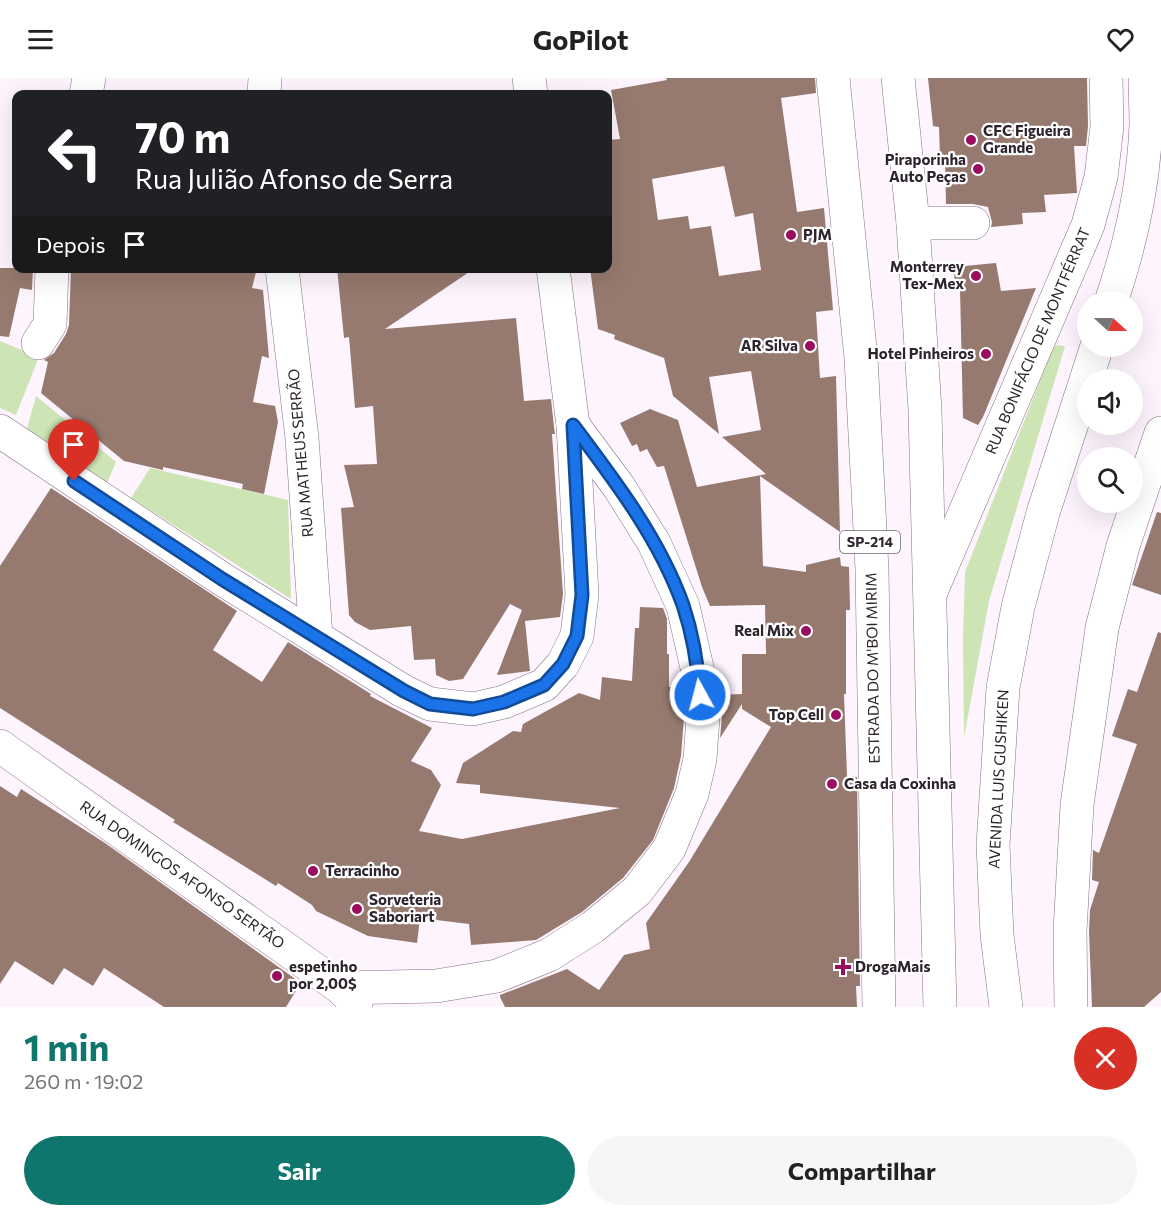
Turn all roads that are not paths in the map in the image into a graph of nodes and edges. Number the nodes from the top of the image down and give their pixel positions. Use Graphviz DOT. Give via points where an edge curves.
graph roads {
  1 [pos="833,78"];
  2 [pos="898,78"];
  3 [pos="1106,78"];
  4 [pos="1145,78"];
  5 [pos="913,223"];
  6 [pos="973,223"];
  7 [pos="52,273"];
  8 [pos="283,273"];
  9 [pos="554,273"];
  10 [pos="1115,291"];
  11 [pos="38,343"];
  12 [pos="1093,357"];
  13 [pos="573,425"];
  14 [pos="0,431"];
  15 [pos="1161,433"];
  16 [pos="930,594"];
  17 [pos="316,637"];
  18 [pos="0,746"];
  19 [pos="343,1001"];
  20 [pos="879,1007"];
  21 [pos="940,1007"];
  22 [pos="1006,1007"];
  23 [pos="1071,1007"];
  1 -- 20 [label="street, ESTRADA DO M'BOI MIRIM / SP-214" via="861,358 872,582"];
  2 -- 5 [label="street"];
  3 -- 16 [label="street, RUA BONIFÁCIO DE MONTFÉRRAT" via="1107,127 1101,177 1088,225"];
  4 -- 10 [label="street" via="1146,125 1137,205"];
  5 -- 6 [label="street"];
  5 -- 16 [label="street" via="925,410"];
  7 -- 11 [label="street" via="50,324"];
  8 -- 17 [label="street, RUA MATHEUS SERRÃO" via="302,438"];
  9 -- 13 [label="street"];
  12 -- 22 [label="street, AVENIDA LUIS GUSHIKEN" via="1040,524 1018,607 1003,688 993,845 997,934"];
  13 -- 17 [label="street" via="582,595 577,636 563,664 544,685 504,702 473,709 430,704"];
  13 -- 19 [label="street" via="620,487 654,543 683,606 698,672 703,718 692,794 669,849 637,891 593,927 549,955 497,976"];
  14 -- 17 [label="street"];
  15 -- 23 [label="street" via="1123,546 1102,628 1077,805 1070,931"];
  16 -- 21 [label="street"];
  18 -- 19 [label="street, RUA DOMINGOS AFONSO SERTÃO"];
}
